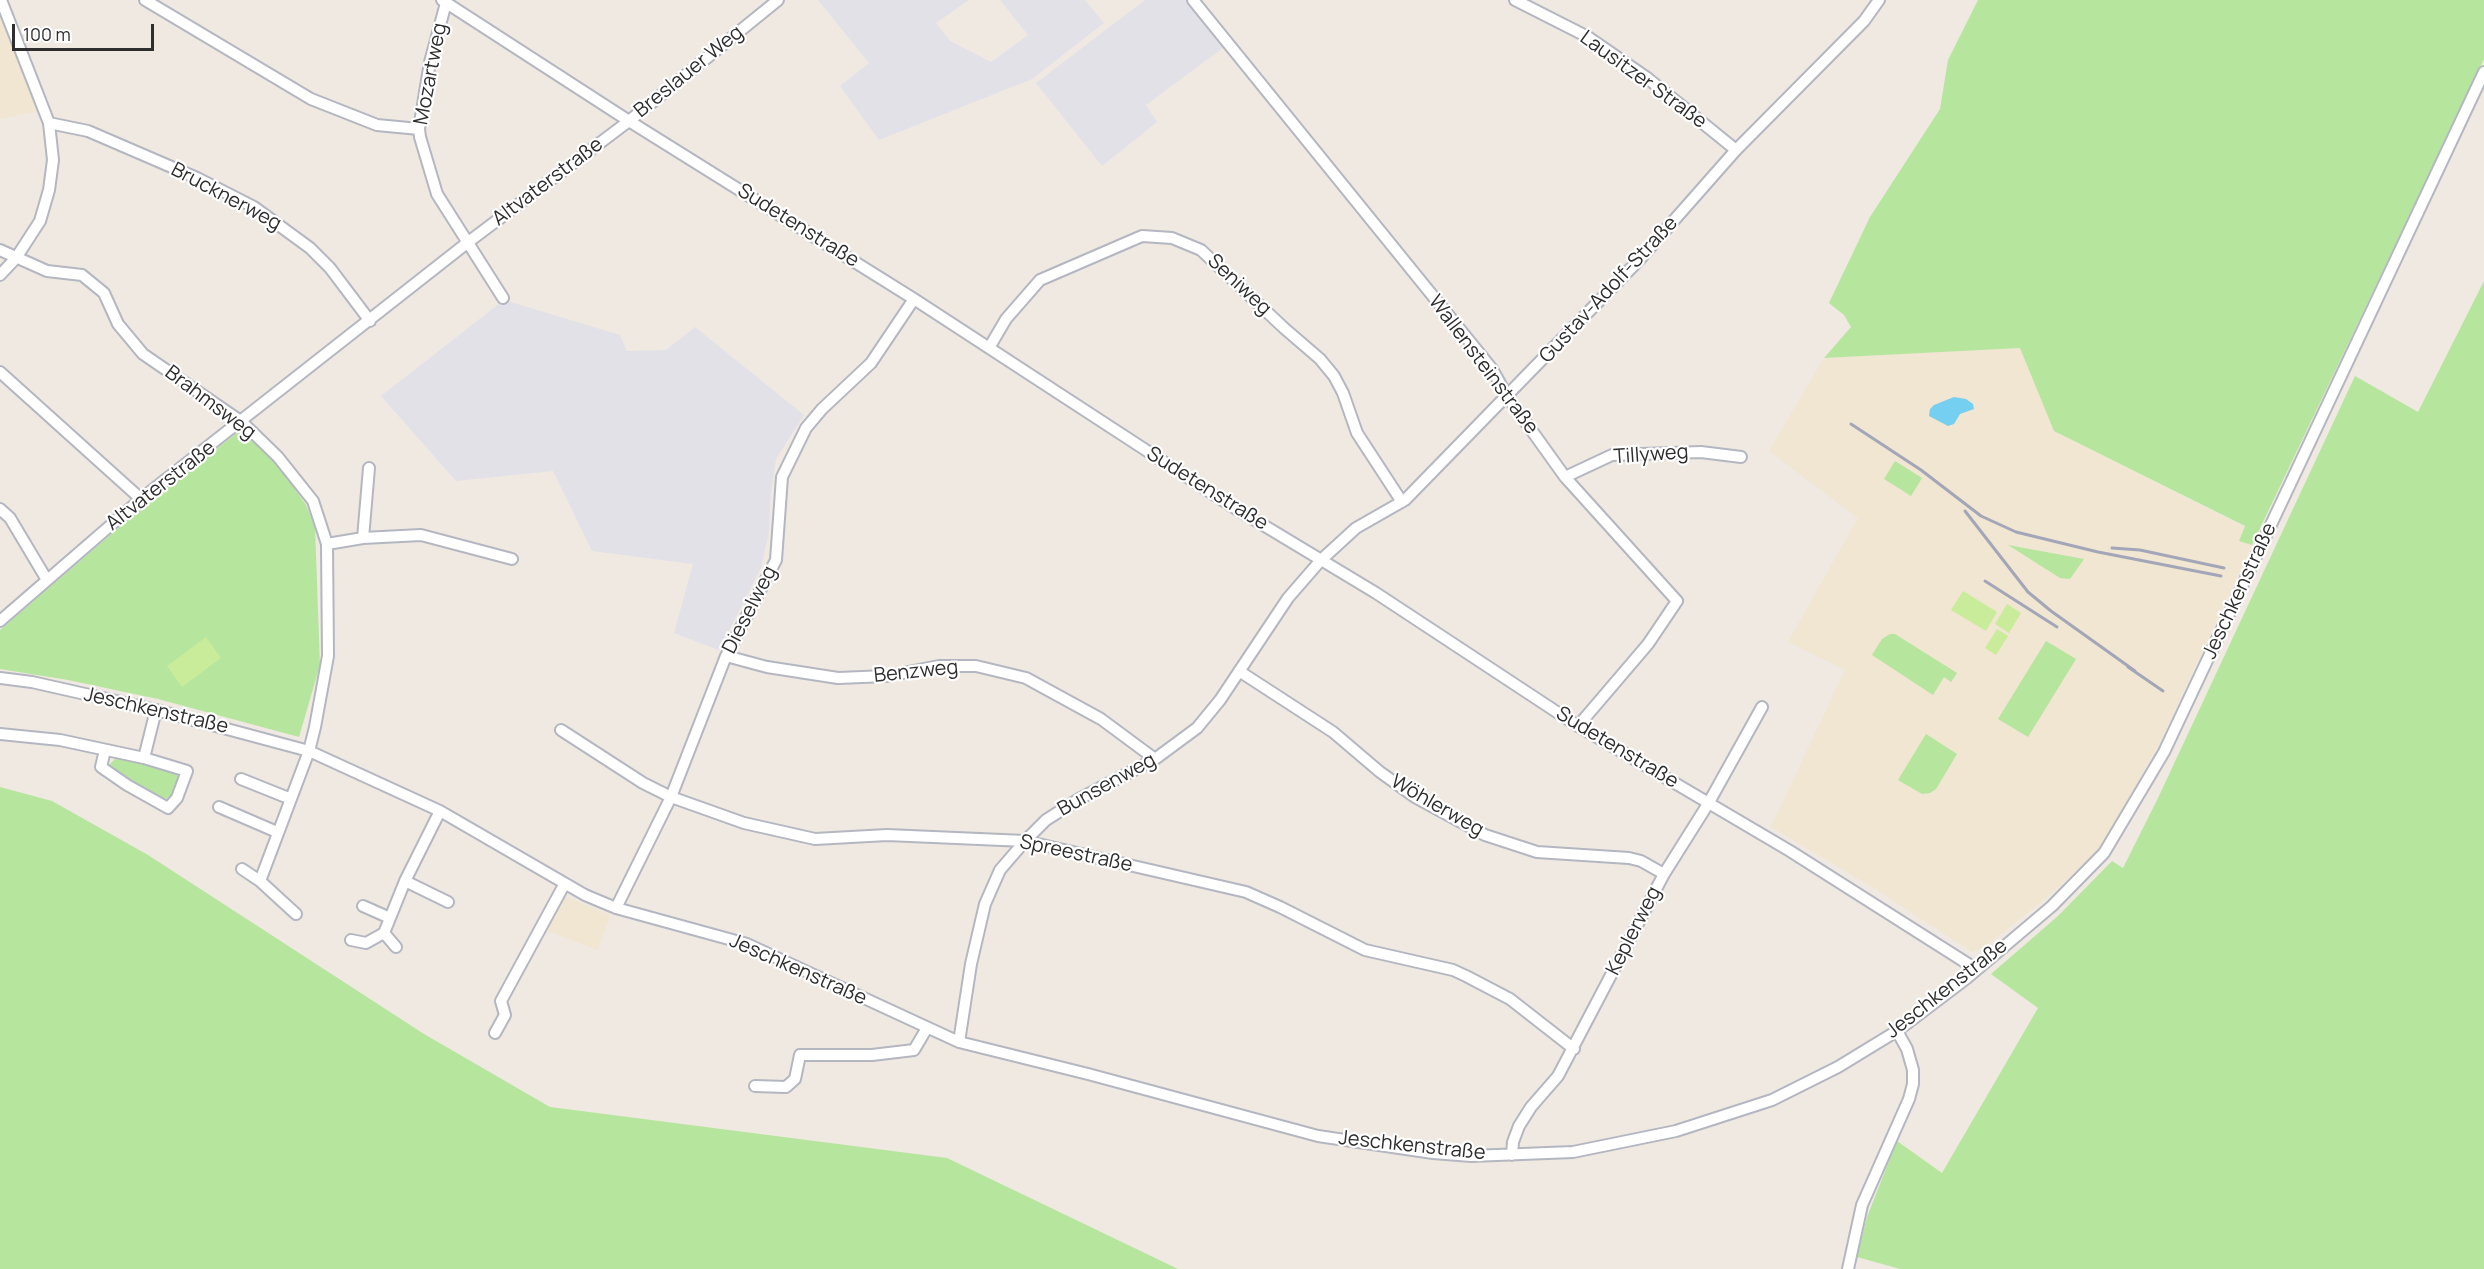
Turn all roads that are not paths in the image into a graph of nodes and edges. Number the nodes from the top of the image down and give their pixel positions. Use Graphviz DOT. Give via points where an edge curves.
graph roads {
  1 [pos="1,0"];
  2 [pos="145,0"];
  3 [pos="778,0"];
  4 [pos="1193,0"];
  5 [pos="1515,0"];
  6 [pos="1880,0"];
  7 [pos="444,2"];
  8 [pos="2484,72"];
  9 [pos="628,121"];
  10 [pos="49,123"];
  11 [pos="419,129"];
  12 [pos="1736,150"];
  13 [pos="467,243"];
  14 [pos="0,250"];
  15 [pos="16,258"];
  16 [pos="0,275"];
  17 [pos="503,298"];
  18 [pos="914,299"];
  19 [pos="370,321"];
  20 [pos="988,348"];
  21 [pos="0,372"];
  22 [pos="1507,396"];
  23 [pos="242,422"];
  24 [pos="1741,457"];
  25 [pos="369,468"];
  26 [pos="1565,477"];
  27 [pos="141,499"];
  28 [pos="1402,502"];
  29 [pos="0,509"];
  30 [pos="363,538"];
  31 [pos="327,544"];
  32 [pos="512,559"];
  33 [pos="1321,560"];
  34 [pos="47,580"];
  35 [pos="0,621"];
  36 [pos="726,656"];
  37 [pos="1239,671"];
  38 [pos="0,678"];
  39 [pos="1762,707"];
  40 [pos="156,710"];
  41 [pos="1578,726"];
  42 [pos="561,730"];
  43 [pos="0,734"];
  44 [pos="105,750"];
  45 [pos="309,751"];
  46 [pos="144,758"];
  47 [pos="1155,759"];
  48 [pos="241,779"];
  49 [pos="671,797"];
  50 [pos="291,799"];
  51 [pos="1708,804"];
  52 [pos="219,807"];
  53 [pos="440,811"];
  54 [pos="277,832"];
  55 [pos="1025,841"];
  56 [pos="242,869"];
  57 [pos="1664,874"];
  58 [pos="260,881"];
  59 [pos="405,881"];
  60 [pos="564,885"];
  61 [pos="448,902"];
  62 [pos="363,906"];
  63 [pos="616,908"];
  64 [pos="296,914"];
  65 [pos="390,918"];
  66 [pos="384,933"];
  67 [pos="351,940"];
  68 [pos="396,947"];
  69 [pos="1976,969"];
  70 [pos="927,1028"];
  71 [pos="1897,1031"];
  72 [pos="495,1033"];
  73 [pos="959,1042"];
  74 [pos="1574,1049"];
  75 [pos="755,1086"];
  76 [pos="1512,1155"];
  77 [pos="1849,1265"];
  1 -- 10 [label="street"];
  2 -- 11 [label="street" via="310,99 377,125"];
  3 -- 9 [label="street, Breslauer Weg"];
  4 -- 22 [label="street, Wallensteinstraße" via="1492,369"];
  5 -- 12 [label="street, Lausitzer Straße" via="1588,37 1647,77"];
  6 -- 12 [label="street, Gustav-Adolf-Straße" via="1864,21"];
  7 -- 9 [label="street, Sudetenstraße"];
  7 -- 11 [label="street, Mozartweg"];
  8 -- 69 [label="street, Jeschkenstraße" via="2164,753 2104,853 2052,906"];
  9 -- 13 [label="street, Altvaterstraße"];
  9 -- 18 [label="street, Sudetenstraße"];
  10 -- 15 [label="street" via="53,160 49,190 40,221"];
  10 -- 19 [label="street, Brucknerweg" via="88,131 254,207 310,248"];
  11 -- 13 [label="street, Mozartweg" via="437,194"];
  12 -- 22 [label="street, Gustav-Adolf-Straße" via="1639,260"];
  13 -- 17 [label="street"];
  13 -- 19 [label="street, Altvaterstraße"];
  14 -- 15 [label="street, Brahmsweg"];
  15 -- 16 [label="street"];
  15 -- 23 [label="street, Brahmsweg" via="47,271 82,274 104,293 118,324 143,354"];
  18 -- 20 [label="street, Sudetenstraße"];
  18 -- 36 [label="street, Dieselweg" via="871,363 806,428 782,477 776,560"];
  19 -- 23 [label="street, Altvaterstraße"];
  20 -- 28 [label="street, Seniweg" via="1040,280 1142,236 1172,238 1201,250 1320,359 1343,393 1357,433"];
  20 -- 33 [label="street, Sudetenstraße"];
  21 -- 27 [label="street"];
  22 -- 26 [label="street, Wallensteinstraße"];
  22 -- 28 [label="street, Gustav-Adolf-Straße"];
  23 -- 27 [label="street, Altvaterstraße"];
  23 -- 31 [label="street, Brahmsweg" via="278,457 313,501"];
  24 -- 26 [label="street, Tillyweg" via="1701,452 1612,455"];
  25 -- 30 [label="street"];
  26 -- 41 [label="street, Wallensteinstraße" via="1677,601 1648,644"];
  27 -- 34 [label="street, Altvaterstraße"];
  28 -- 33 [label="street, Gustav-Adolf-Straße" via="1356,528"];
  29 -- 34 [label="street" via="10,518"];
  30 -- 31 [label="street"];
  30 -- 32 [label="street" via="421,535"];
  31 -- 45 [label="street, Brahmsweg" via="328,656"];
  33 -- 37 [label="street, Bunsenweg" via="1288,598"];
  33 -- 41 [label="street, Sudetenstraße"];
  34 -- 35 [label="street, Altvaterstraße"];
  36 -- 47 [label="street, Benzweg" via="838,678 887,676 939,666 976,666 1026,678 1101,719"];
  36 -- 49 [label="street, Dieselweg"];
  37 -- 47 [label="street, Bunsenweg" via="1197,728"];
  37 -- 57 [label="street, Wöhlerweg" via="1333,732 1415,797 1485,835 1537,852 1629,858"];
  38 -- 40 [label="street, Jeschkenstraße"];
  39 -- 51 [label="street, Keplerweg"];
  40 -- 45 [label="street, Jeschkenstraße"];
  40 -- 46 [label="street"];
  41 -- 51 [label="street, Sudetenstraße"];
  42 -- 49 [label="street, Spreestraße"];
  43 -- 44 [label="street" via="60,740"];
  44 -- 46 [label="street"];
  44 -- 46 [label="street" via="101,767 168,808 177,798 187,771"];
  45 -- 50 [label="street"];
  45 -- 53 [label="street, Jeschkenstraße"];
  47 -- 55 [label="street, Bunsenweg" via="1079,799 1046,820"];
  48 -- 50 [label="street"];
  49 -- 55 [label="street, Spreestraße" via="744,823 815,839 887,835"];
  49 -- 63 [label="street, Dieselweg"];
  50 -- 54 [label="street"];
  51 -- 57 [label="street, Keplerweg"];
  51 -- 69 [label="street, Sudetenstraße"];
  52 -- 54 [label="street"];
  53 -- 59 [label="street"];
  53 -- 60 [label="street, Jeschkenstraße"];
  54 -- 58 [label="street"];
  55 -- 73 [label="street, Bunsenweg" via="1000,870 985,904"];
  55 -- 74 [label="street, Spreestraße" via="1246,892 1365,950 1454,970 1510,999"];
  56 -- 58 [label="street"];
  57 -- 74 [label="street, Keplerweg"];
  58 -- 64 [label="street"];
  59 -- 61 [label="street"];
  59 -- 65 [label="street"];
  60 -- 63 [label="street, Jeschkenstraße"];
  60 -- 72 [label="street" via="501,1001 505,1015"];
  62 -- 65 [label="street"];
  63 -- 70 [label="street, Jeschkenstraße" via="747,944"];
  65 -- 66 [label="street"];
  66 -- 67 [label="street" via="366,943"];
  66 -- 68 [label="street"];
  69 -- 71 [label="street, Jeschkenstraße"];
  70 -- 73 [label="street, Jeschkenstraße"];
  70 -- 75 [label="street" via="914,1050 872,1055 800,1055 795,1079 786,1087"];
  71 -- 76 [label="street, Jeschkenstraße" via="1838,1067 1772,1100 1731,1114 1629,1142 1573,1152"];
  71 -- 77 [label="street" via="1907,1049 1913,1084 1862,1205"];
  73 -- 76 [label="street, Jeschkenstraße" via="1318,1136 1433,1153"];
  74 -- 76 [label="street, Keplerweg" via="1519,1126"];
}
